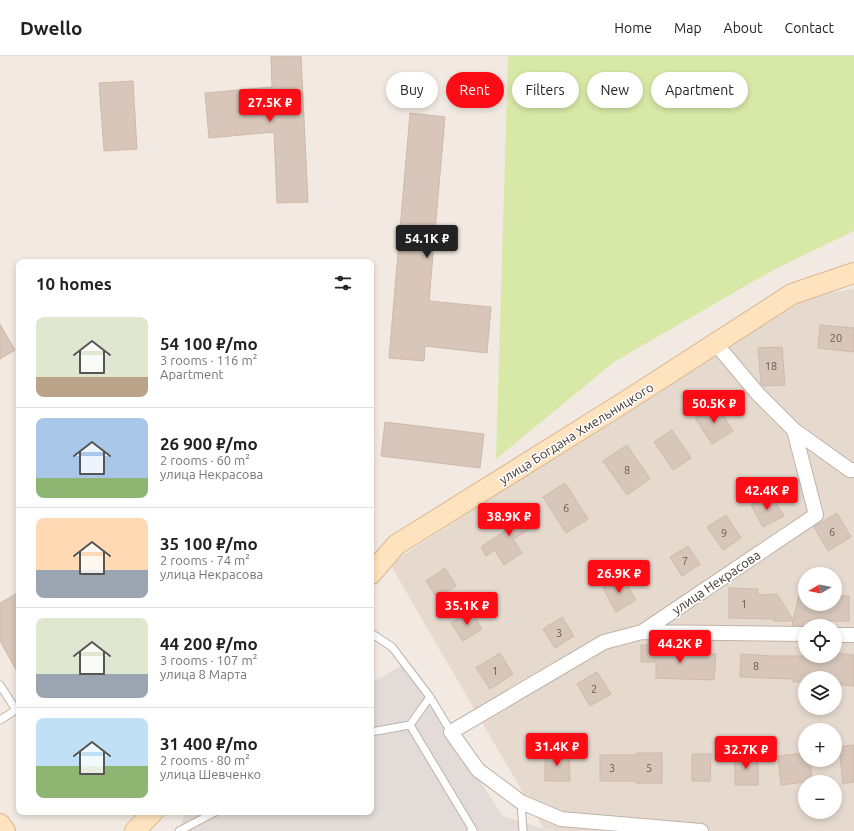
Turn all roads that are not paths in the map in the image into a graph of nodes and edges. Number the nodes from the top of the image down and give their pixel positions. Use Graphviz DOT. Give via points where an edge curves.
graph roads {
  1 [pos="854,273"];
  2 [pos="716,344"];
  3 [pos="794,430"];
  4 [pos="854,470"];
  5 [pos="374,571"];
  6 [pos="642,632"];
  7 [pos="374,634"];
  8 [pos="798,634"];
  9 [pos="842,635"];
  10 [pos="854,635"];
  11 [pos="0,685"];
  12 [pos="430,697"];
  13 [pos="16,706"];
  14 [pos="16,710"];
  15 [pos="0,720"];
  16 [pos="410,725"];
  17 [pos="374,731"];
  18 [pos="451,732"];
  19 [pos="521,802"];
  20 [pos="209,815"];
  21 [pos="0,824"];
  22 [pos="621,828"];
  23 [pos="5,831"];
  24 [pos="179,831"];
  25 [pos="473,831"];
  26 [pos="523,831"];
  27 [pos="701,831"];
  1 -- 2 [label="street, улица Богдана Хмельницкого" via="792,294"];
  2 -- 3 [label="street" via="758,394"];
  2 -- 5 [label="street, улица Богдана Хмельницкого" via="396,545"];
  3 -- 4 [label="street" via="850,470"];
  3 -- 6 [label="street, улица Некрасова" via="816,515"];
  6 -- 8 [label="street"];
  6 -- 18 [label="street, улица Некрасова" via="604,642"];
  7 -- 12 [label="lane" via="392,647"];
  9 -- 10 [label="street"];
  11 -- 13 [label="lane"];
  12 -- 16 [label="lane"];
  12 -- 18 [label="lane"];
  14 -- 15 [label="lane"];
  16 -- 17 [label="lane"];
  16 -- 25 [label="lane"];
  18 -- 19 [label="street" via="478,770"];
  19 -- 22 [label="street" via="561,819"];
  19 -- 26 [label="lane"];
  20 -- 24 [label="lane"];
  21 -- 23 [label="street"];
  22 -- 27 [label="street"];
}
